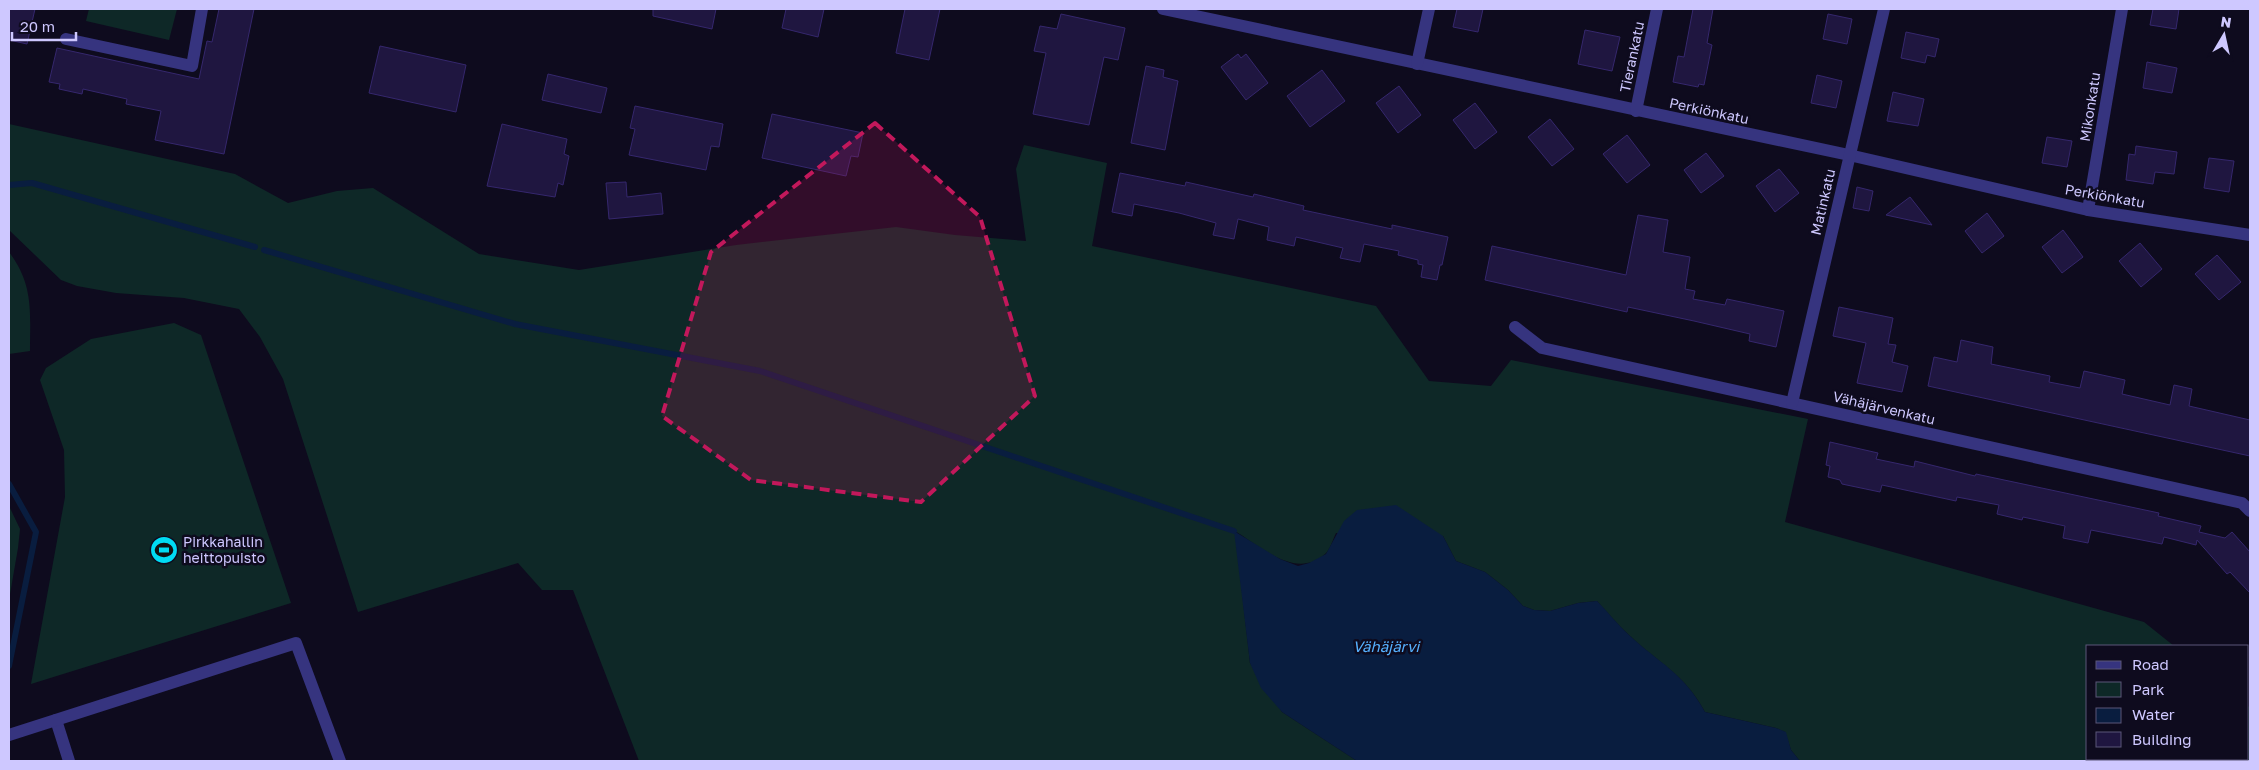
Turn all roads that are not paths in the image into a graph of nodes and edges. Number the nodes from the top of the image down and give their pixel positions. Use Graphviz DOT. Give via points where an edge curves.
graph roads {
  1 [pos="202,9"];
  2 [pos="1163,9"];
  3 [pos="1429,9"];
  4 [pos="1657,9"];
  5 [pos="1884,9"];
  6 [pos="2122,9"];
  7 [pos="1203,13"];
  8 [pos="66,39"];
  9 [pos="1417,64"];
  10 [pos="1636,111"];
  11 [pos="1849,155"];
  12 [pos="2088,210"];
  13 [pos="2250,235"];
  14 [pos="1515,327"];
  15 [pos="1792,403"];
  16 [pos="2250,511"];
  17 [pos="56,720"];
  18 [pos="9,735"];
  19 [pos="69,761"];
  20 [pos="340,761"];
  1 -- 8 [label="street" via="192,66"];
  2 -- 7 [label="street, Perkiönkatu"];
  3 -- 9 [label="street"];
  4 -- 10 [label="street, Tierankatu"];
  5 -- 11 [label="street, Matinkatu"];
  6 -- 12 [label="street, Mikonkatu"];
  7 -- 9 [label="street, Perkiönkatu"];
  9 -- 10 [label="street, Perkiönkatu"];
  10 -- 11 [label="street, Perkiönkatu"];
  11 -- 12 [label="street, Perkiönkatu"];
  11 -- 15 [label="street, Matinkatu"];
  12 -- 13 [label="street, Perkiönkatu"];
  14 -- 15 [label="street, Vähäjärvenkatu" via="1542,348"];
  15 -- 16 [label="street, Vähäjärvenkatu" via="2242,503"];
  17 -- 18 [label="street"];
  17 -- 19 [label="street"];
  17 -- 20 [label="street" via="296,643"];
}
